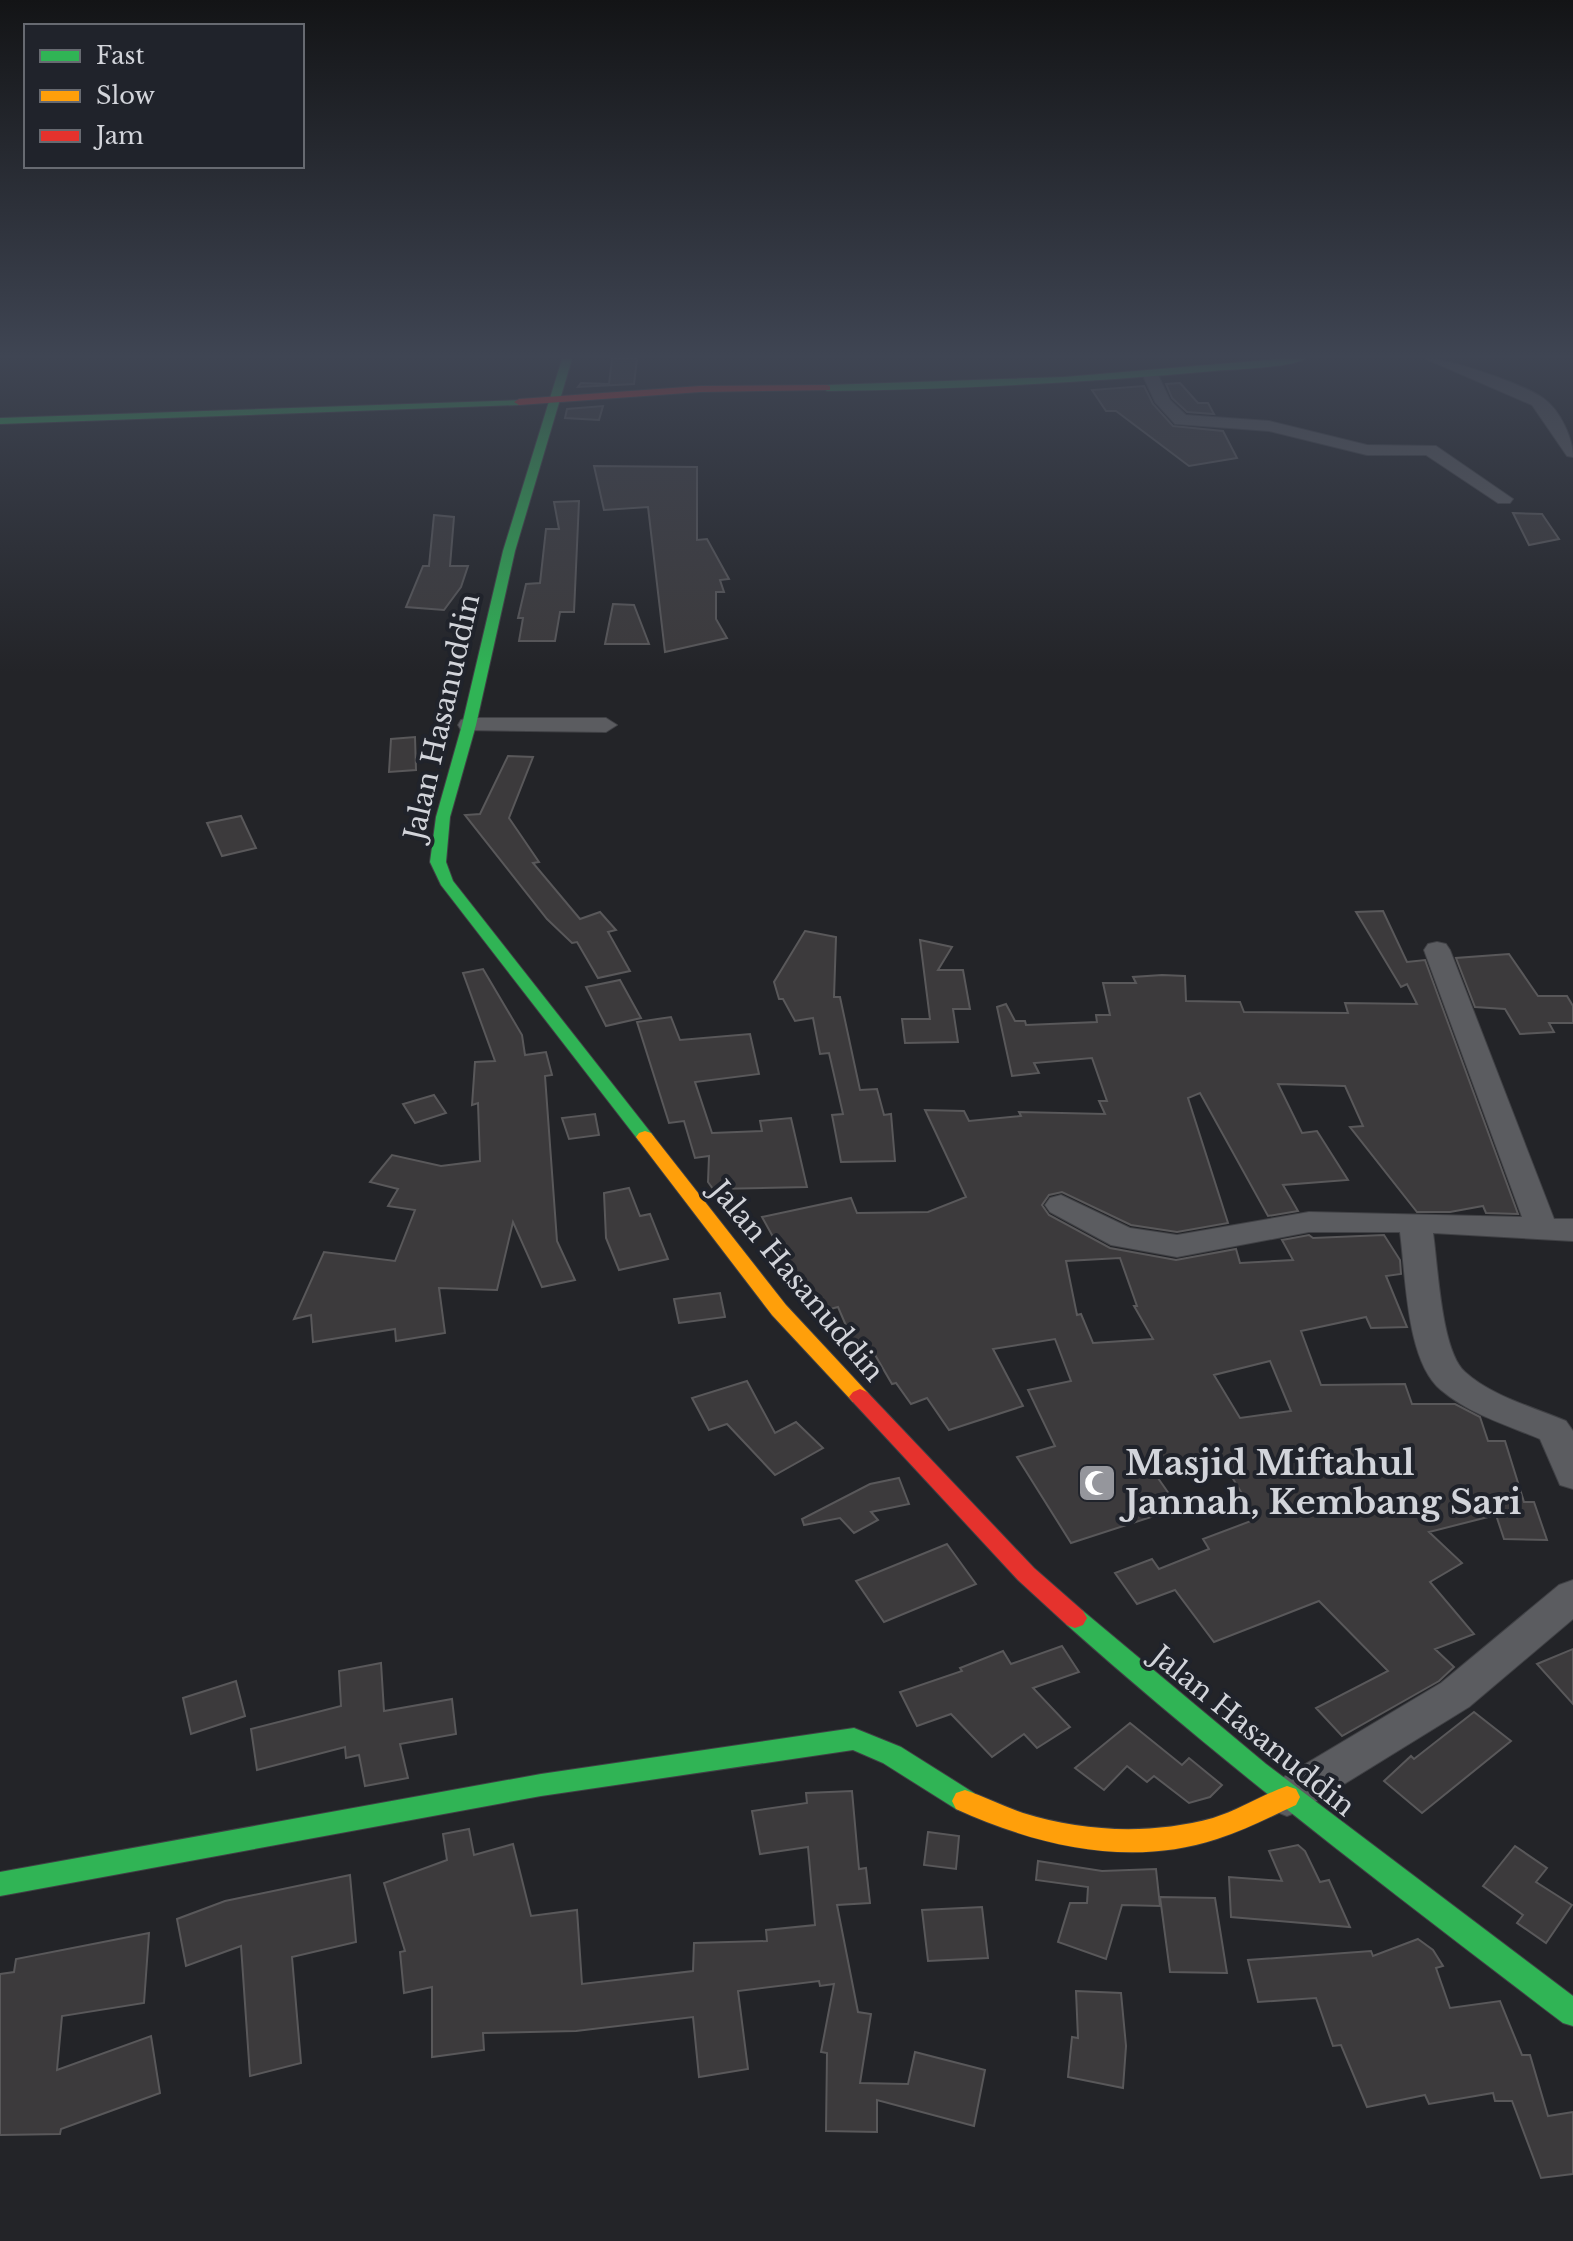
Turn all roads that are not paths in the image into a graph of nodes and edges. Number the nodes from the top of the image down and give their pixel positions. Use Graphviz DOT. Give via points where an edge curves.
graph roads {
  1 [pos="534,464"];
  2 [pos="1451,464"];
  3 [pos="1504,499"];
  4 [pos="469,725"];
  5 [pos="606,725"];
  6 [pos="1437,950"];
  7 [pos="1061,1205"];
  8 [pos="1415,1222"];
  9 [pos="1557,1229"];
  10 [pos="1573,1475"];
  11 [pos="1573,1596"];
  12 [pos="1287,1797"];
  13 [pos="0,1884"];
  14 [pos="1573,2013"];
  1 -- 4 [label="street, Jalan Hasanuddin"];
  2 -- 3 [label="street"];
  4 -- 5 [label="street"];
  4 -- 12 [label="street, Jalan Hasanuddin" via="438,844 438,862 458,901 630,1115 704,1218 846,1385 1077,1623"];
  6 -- 9 [label="street"];
  7 -- 8 [label="street" via="1122,1237 1177,1246 1309,1222"];
  8 -- 9 [label="street"];
  8 -- 10 [label="street" via="1434,1353 1441,1369 1472,1395 1553,1430"];
  11 -- 12 [label="street" via="1455,1695"];
  12 -- 13 [label="street" via="1179,1838 1141,1844 1088,1840 1001,1819 945,1791 878,1745 854,1739 541,1785"];
  12 -- 14 [label="street, Jalan Hasanuddin"];
}
